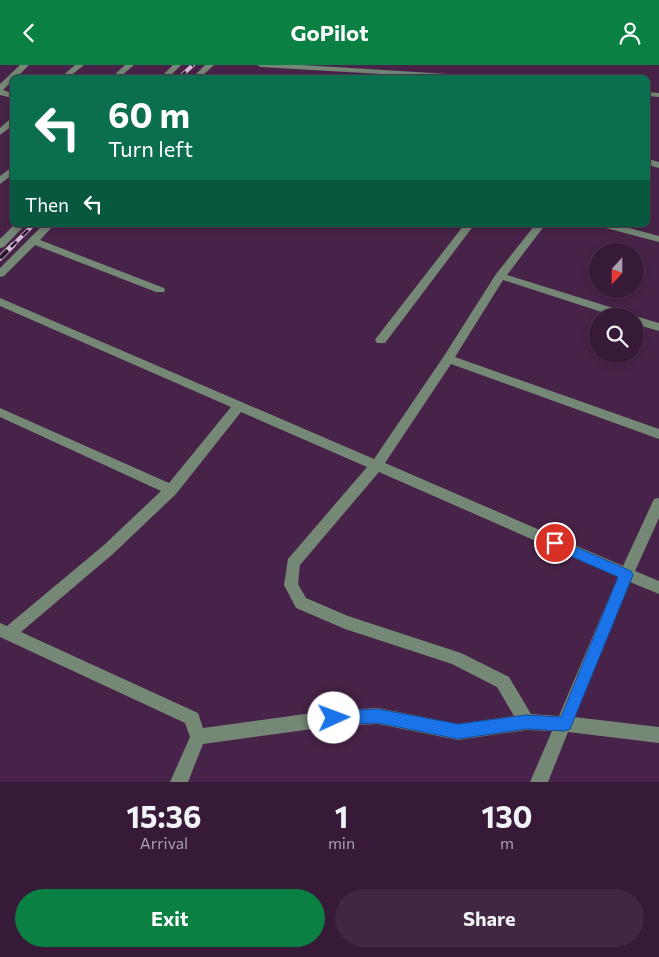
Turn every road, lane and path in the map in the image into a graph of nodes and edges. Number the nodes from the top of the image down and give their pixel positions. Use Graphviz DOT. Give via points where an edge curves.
graph roads {
  1 [pos="25,65"];
  2 [pos="80,65"];
  3 [pos="130,65"];
  4 [pos="177,65"];
  5 [pos="210,65"];
  6 [pos="261,65"];
  7 [pos="15,75"];
  8 [pos="68,75"];
  9 [pos="118,75"];
  10 [pos="167,75"];
  11 [pos="199,75"];
  12 [pos="421,75"];
  13 [pos="10,81"];
  14 [pos="0,91"];
  15 [pos="10,124"];
  16 [pos="0,133"];
  17 [pos="10,172"];
  18 [pos="0,181"];
  19 [pos="18,227"];
  20 [pos="48,227"];
  21 [pos="467,227"];
  22 [pos="538,227"];
  23 [pos="614,227"];
  24 [pos="659,239"];
  25 [pos="33,241"];
  26 [pos="0,245"];
  27 [pos="0,274"];
  28 [pos="500,276"];
  29 [pos="160,290"];
  30 [pos="0,302"];
  31 [pos="600,308"];
  32 [pos="644,322"];
  33 [pos="659,327"];
  34 [pos="381,340"];
  35 [pos="448,359"];
  36 [pos="239,406"];
  37 [pos="0,412"];
  38 [pos="659,434"];
  39 [pos="376,466"];
  40 [pos="171,490"];
  41 [pos="659,503"];
  42 [pos="626,575"];
  43 [pos="659,588"];
  44 [pos="4,632"];
  45 [pos="526,722"];
  46 [pos="565,724"];
  47 [pos="659,735"];
  48 [pos="198,737"];
  49 [pos="179,782"];
  50 [pos="539,782"];
  1 -- 7 [label="street"];
  2 -- 8 [label="street"];
  3 -- 9 [label="street"];
  4 -- 10 [label="street"];
  5 -- 11 [label="street"];
  6 -- 12 [label="street"];
  13 -- 14 [label="street"];
  15 -- 16 [label="street"];
  17 -- 18 [label="street"];
  19 -- 26 [label="street"];
  20 -- 25 [label="street"];
  21 -- 34 [label="street"];
  22 -- 28 [label="street"];
  23 -- 24 [label="street"];
  25 -- 27 [label="street"];
  25 -- 29 [label="street"];
  28 -- 31 [label="street"];
  28 -- 35 [label="street"];
  30 -- 36 [label="street"];
  32 -- 33 [label="street"];
  35 -- 38 [label="street"];
  35 -- 39 [label="street"];
  36 -- 39 [label="street"];
  36 -- 40 [label="street"];
  37 -- 40 [label="street"];
  39 -- 42 [label="street"];
  39 -- 45 [label="street" via="293,563 291,585 301,603 345,622 456,658 503,682"];
  40 -- 44 [label="street" via="109,549"];
  41 -- 42 [label="street"];
  42 -- 43 [label="street"];
  42 -- 46 [label="street"];
  44 -- 48 [label="street" via="192,718"];
  45 -- 46 [label="street"];
  45 -- 48 [label="street" via="458,731 378,716 334,718"];
  46 -- 47 [label="street"];
  46 -- 50 [label="street"];
  48 -- 49 [label="street"];
}
